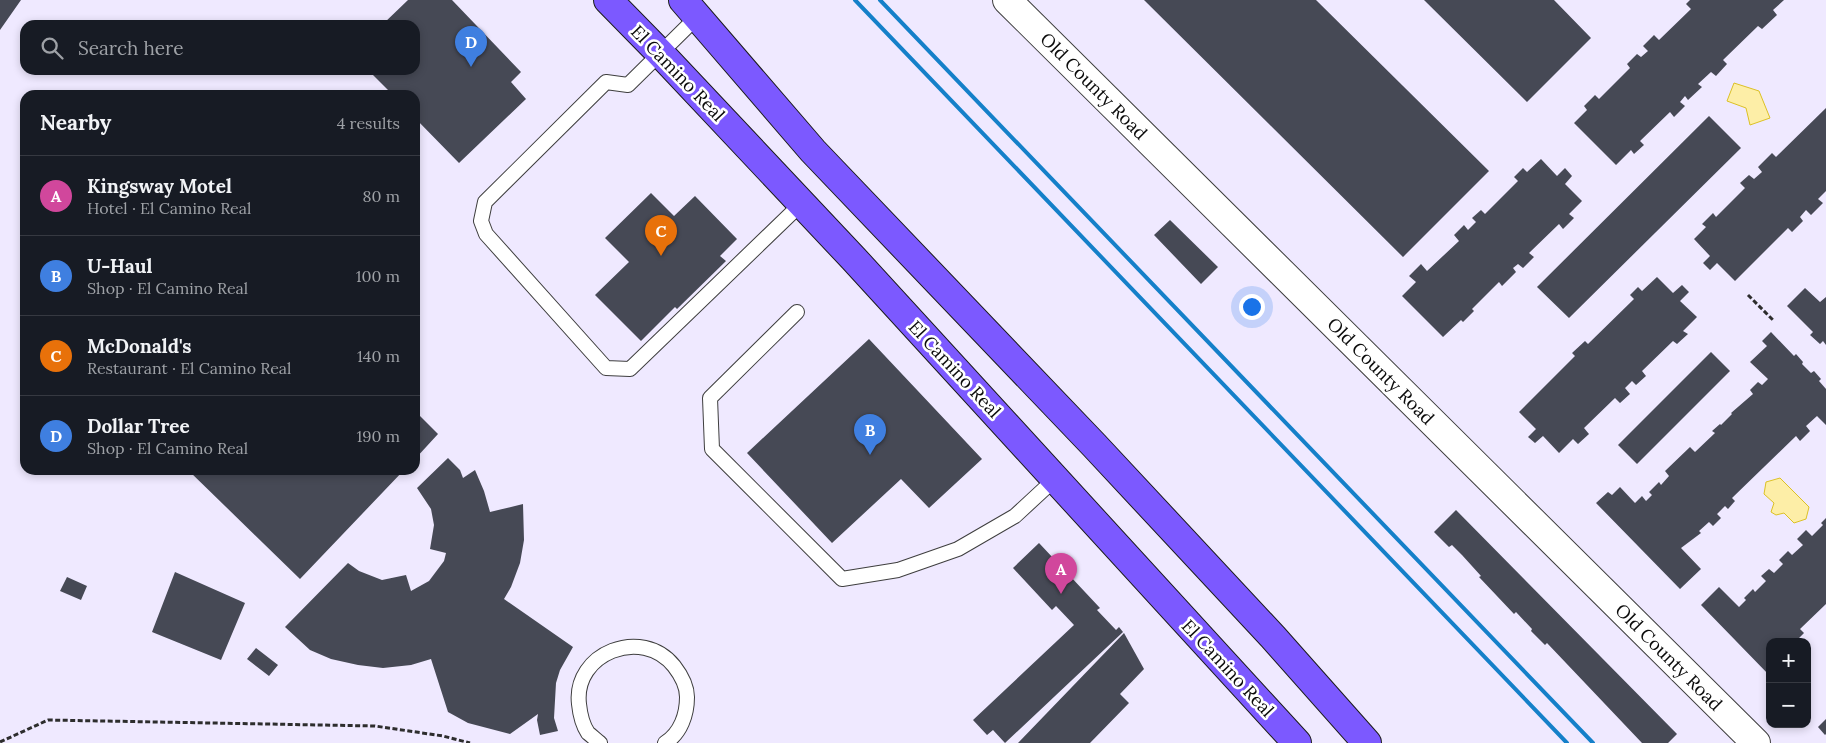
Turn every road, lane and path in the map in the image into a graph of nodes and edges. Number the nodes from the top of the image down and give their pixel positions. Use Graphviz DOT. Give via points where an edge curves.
graph roads {
  1 [pos="608,0"];
  2 [pos="1007,0"];
  3 [pos="690,8"];
  4 [pos="660,53"];
  5 [pos="802,204"];
  6 [pos="1748,296"];
  7 [pos="797,312"];
  8 [pos="1774,321"];
  9 [pos="1055,479"];
  10 [pos="0,742"];
  11 [pos="470,743"];
  12 [pos="600,743"];
  13 [pos="665,743"];
  14 [pos="1297,743"];
  15 [pos="1367,743"];
  16 [pos="1756,743"];
  1 -- 4 [label="main road, El Camino Real"];
  2 -- 16 [label="street, Old County Road"];
  3 -- 4 [label="lane"];
  3 -- 15 [label="main road" via="813,151 1101,452"];
  4 -- 5 [label="main road, El Camino Real"];
  4 -- 5 [label="lane" via="628,85 606,82 485,202 481,221 486,234 606,368 630,369"];
  5 -- 9 [label="main road, El Camino Real"];
  6 -- 8 [label="path"];
  7 -- 9 [label="lane" via="710,398 712,449 842,578 898,570 958,549 1015,516"];
  9 -- 14 [label="main road, El Camino Real"];
  10 -- 11 [label="path" via="48,720 375,726"];
  12 -- 13 [label="lane" via="588,732 580,716 578,697 582,680 591,665 604,654 620,647 638,646 655,650 670,660 681,674 687,690 687,708 681,726"];
}
